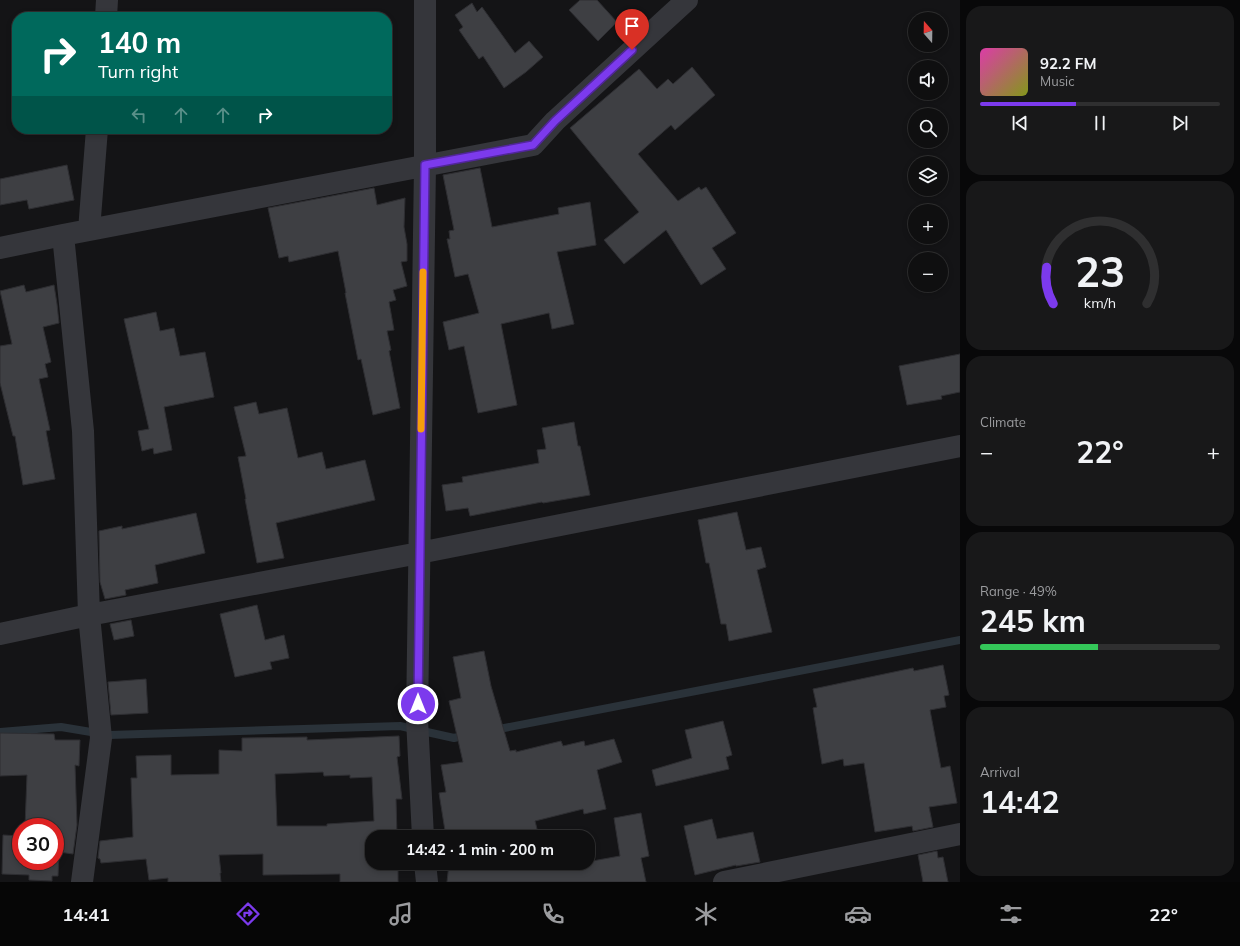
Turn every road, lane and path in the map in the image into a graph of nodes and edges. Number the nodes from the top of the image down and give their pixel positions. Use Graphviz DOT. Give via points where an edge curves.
graph roads {
  1 [pos="107,0"];
  2 [pos="425,0"];
  3 [pos="687,0"];
  4 [pos="106,12"];
  5 [pos="97,134"];
  6 [pos="425,165"];
  7 [pos="89,230"];
  8 [pos="63,235"];
  9 [pos="0,248"];
  10 [pos="960,446"];
  11 [pos="419,553"];
  12 [pos="89,615"];
  13 [pos="0,634"];
  14 [pos="423,830"];
  15 [pos="960,834"];
  16 [pos="426,870"];
  17 [pos="82,882"];
  18 [pos="427,882"];
  19 [pos="724,882"];
  1 -- 4 [label="street"];
  2 -- 6 [label="street"];
  3 -- 6 [label="street" via="555,121 533,145"];
  5 -- 7 [label="street"];
  6 -- 7 [label="street"];
  6 -- 11 [label="street"];
  7 -- 8 [label="street"];
  8 -- 9 [label="street"];
  8 -- 12 [label="street" via="83,431"];
  10 -- 11 [label="street"];
  11 -- 12 [label="street"];
  11 -- 14 [label="street" via="417,719"];
  12 -- 13 [label="street"];
  12 -- 17 [label="street" via="100,733"];
  15 -- 19 [label="street"];
  16 -- 18 [label="street"];
}
